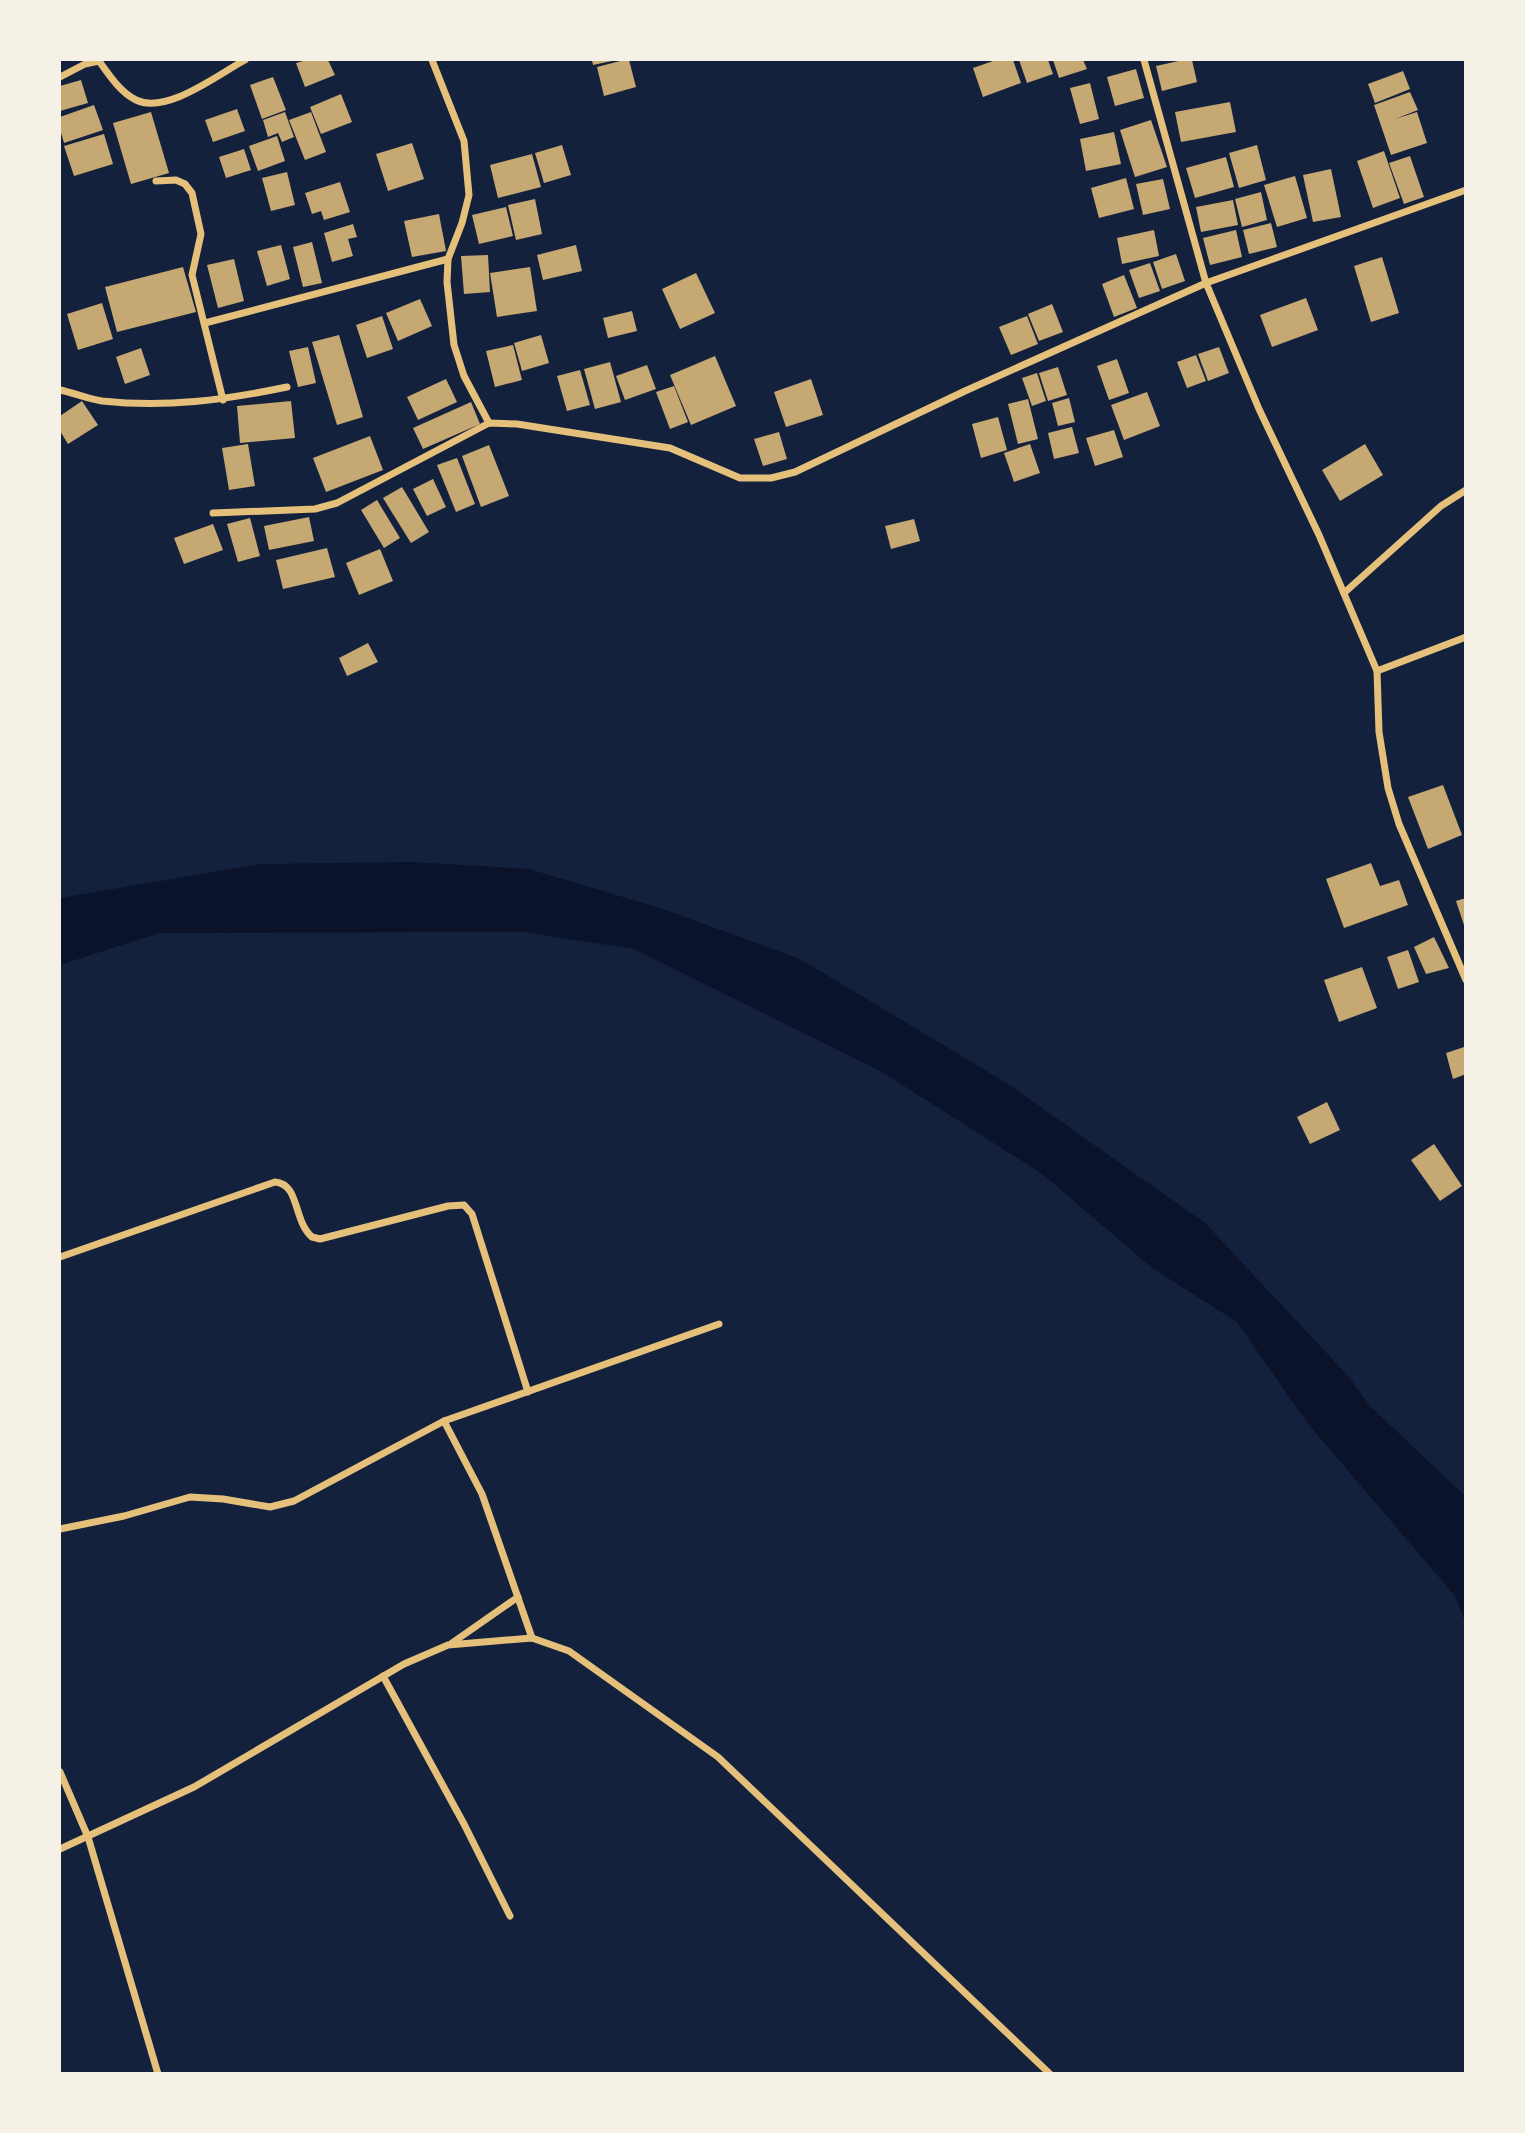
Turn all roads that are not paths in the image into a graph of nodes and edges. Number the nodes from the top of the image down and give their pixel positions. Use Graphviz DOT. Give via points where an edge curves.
graph roads {
  1 [pos="99,60"];
  2 [pos="432,60"];
  3 [pos="1144,60"];
  4 [pos="240,61"];
  5 [pos="60,77"];
  6 [pos="156,181"];
  7 [pos="1465,190"];
  8 [pos="448,259"];
  9 [pos="1206,283"];
  10 [pos="205,323"];
  11 [pos="286,387"];
  12 [pos="60,390"];
  13 [pos="223,400"];
  14 [pos="489,423"];
  15 [pos="1465,489"];
  16 [pos="213,513"];
  17 [pos="1344,593"];
  18 [pos="1465,637"];
  19 [pos="1377,671"];
  20 [pos="1465,980"];
  21 [pos="60,1257"];
  22 [pos="719,1324"];
  23 [pos="528,1392"];
  24 [pos="444,1421"];
  25 [pos="60,1529"];
  26 [pos="518,1597"];
  27 [pos="532,1638"];
  28 [pos="448,1645"];
  29 [pos="383,1676"];
  30 [pos="60,1772"];
  31 [pos="88,1837"];
  32 [pos="60,1849"];
  33 [pos="510,1916"];
  34 [pos="158,2074"];
  35 [pos="1050,2074"];
  1 -- 4 [label="street" via="126,92 138,101 152,102 176,99"];
  1 -- 5 [label="street"];
  2 -- 8 [label="street" via="464,141 469,195"];
  3 -- 9 [label="street"];
  6 -- 10 [label="street" via="176,180 192,192 201,234 192,275"];
  7 -- 9 [label="street"];
  8 -- 10 [label="street"];
  8 -- 14 [label="street" via="454,345 464,376"];
  9 -- 14 [label="street" via="795,472 771,478 740,478 670,448"];
  9 -- 17 [label="street"];
  10 -- 13 [label="street"];
  11 -- 13 [label="street"];
  12 -- 13 [label="street" via="99,401"];
  14 -- 16 [label="street" via="337,503 315,509"];
  15 -- 17 [label="street"];
  17 -- 19 [label="street"];
  18 -- 19 [label="street"];
  19 -- 20 [label="street" via="1379,732 1388,789"];
  21 -- 23 [label="street" via="275,1182 290,1188 301,1225 320,1239 464,1205 472,1214"];
  22 -- 23 [label="street"];
  23 -- 24 [label="street"];
  24 -- 25 [label="street" via="294,1501 270,1507 190,1497"];
  24 -- 26 [label="street" via="482,1494"];
  26 -- 27 [label="street"];
  26 -- 28 [label="street"];
  27 -- 28 [label="street"];
  27 -- 35 [label="street" via="569,1651 719,1757"];
  28 -- 29 [label="street"];
  29 -- 31 [label="street" via="194,1787"];
  29 -- 33 [label="street"];
  30 -- 31 [label="street"];
  31 -- 32 [label="street"];
  31 -- 34 [label="street"];
}
